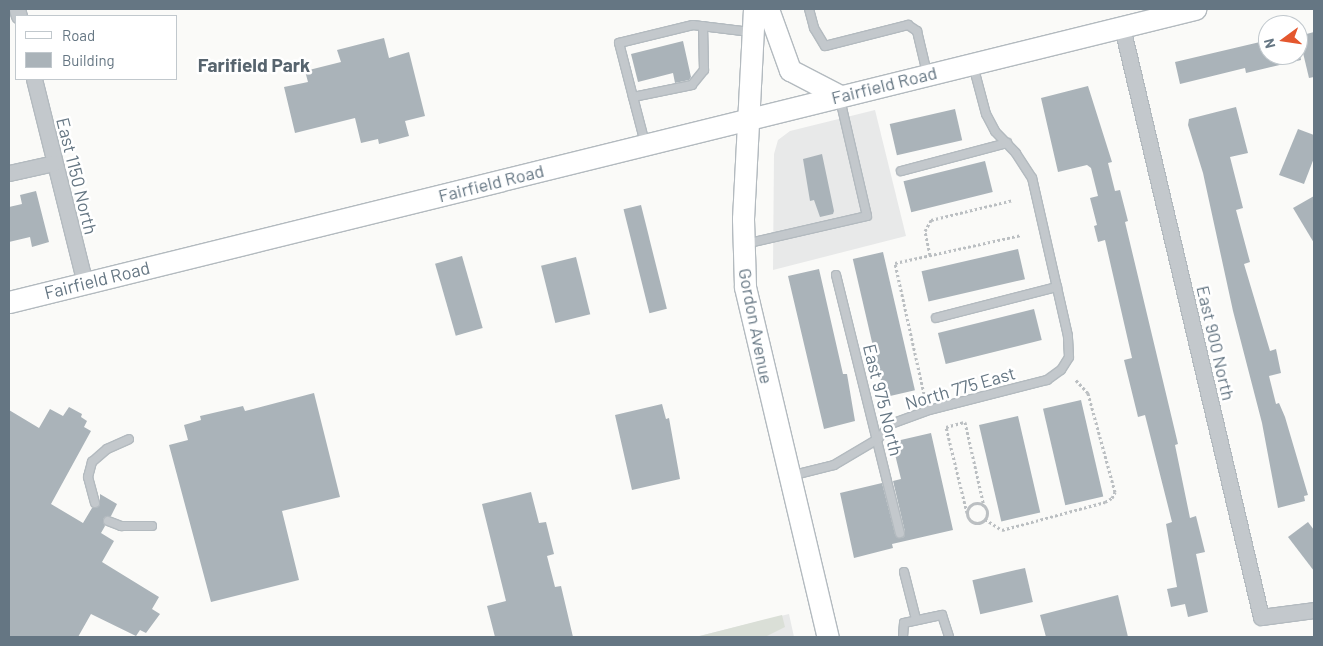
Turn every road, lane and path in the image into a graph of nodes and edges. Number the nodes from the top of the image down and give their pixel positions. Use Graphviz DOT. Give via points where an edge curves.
graph roads {
  1 [pos="754,9"];
  2 [pos="768,9"];
  3 [pos="809,9"];
  4 [pos="1195,9"];
  5 [pos="703,26"];
  6 [pos="1122,27"];
  7 [pos="753,33"];
  8 [pos="972,63"];
  9 [pos="928,74"];
  10 [pos="34,80"];
  11 [pos="633,96"];
  12 [pos="840,96"];
  13 [pos="746,119"];
  14 [pos="1007,143"];
  15 [pos="645,145"];
  16 [pos="54,163"];
  17 [pos="901,171"];
  18 [pos="9,173"];
  19 [pos="1013,200"];
  20 [pos="1021,235"];
  21 [pos="743,244"];
  22 [pos="930,255"];
  23 [pos="836,275"];
  24 [pos="84,283"];
  25 [pos="1057,287"];
  26 [pos="9,302"];
  27 [pos="936,318"];
  28 [pos="1075,379"];
  29 [pos="924,394"];
  30 [pos="129,438"];
  31 [pos="878,439"];
  32 [pos="789,476"];
  33 [pos="94,503"];
  34 [pos="984,506"];
  35 [pos="967,513"];
  36 [pos="985,519"];
  37 [pos="108,521"];
  38 [pos="152,526"];
  39 [pos="900,533"];
  40 [pos="904,572"];
  41 [pos="1314,610"];
  42 [pos="916,619"];
  43 [pos="828,637"];
  44 [pos="903,637"];
  45 [pos="949,637"];
  1 -- 7 [label="main road, Gordon Avenue"];
  2 -- 12 [label="main road" via="790,70"];
  3 -- 9 [label="lane" via="814,28 826,46 908,25 917,31"];
  4 -- 6 [label="main road, Fairfield Road"];
  5 -- 7 [label="lane"];
  5 -- 11 [label="lane" via="704,70 692,85"];
  5 -- 11 [label="lane" via="693,24 619,43"];
  6 -- 8 [label="main road, Fairfield Road"];
  6 -- 41 [label="street, East 900 North" via="1262,616"];
  7 -- 13 [label="main road, Gordon Avenue"];
  8 -- 9 [label="main road, Fairfield Road"];
  8 -- 14 [label="lane" via="986,114 995,131"];
  9 -- 12 [label="main road, Fairfield Road"];
  10 -- 16 [label="street, East 1150 North"];
  11 -- 15 [label="lane"];
  12 -- 13 [label="main road, Fairfield Road"];
  12 -- 21 [label="lane" via="867,216"];
  13 -- 15 [label="main road, Fairfield Road"];
  13 -- 21 [label="main road, Gordon Avenue"];
  14 -- 17 [label="lane"];
  14 -- 25 [label="lane" via="1032,178"];
  15 -- 24 [label="main road, Fairfield Road"];
  16 -- 18 [label="street"];
  16 -- 24 [label="street, East 1150 North"];
  19 -- 22 [label="path" via="931,220 925,231"];
  20 -- 22 [label="path"];
  21 -- 32 [label="main road, Gordon Avenue" via="745,287"];
  22 -- 29 [label="path" via="895,263"];
  23 -- 31 [label="lane, East 975 North"];
  24 -- 26 [label="main road, Fairfield Road"];
  25 -- 27 [label="lane"];
  25 -- 31 [label="lane, North 775 East" via="1068,336 1069,357 1061,370 1047,380 929,410 891,424"];
  28 -- 36 [label="path" via="1088,393 1115,492 1112,498 1002,530"];
  30 -- 33 [label="lane" via="107,449 92,462 88,477"];
  31 -- 32 [label="lane, North 775 East" via="834,465"];
  31 -- 39 [label="lane, East 975 North"];
  32 -- 43 [label="main road, Gordon Avenue"];
  34 -- 35 [label="path" via="974,504"];
  34 -- 35 [label="path" via="965,422 946,426"];
  34 -- 36 [label="path"];
  35 -- 36 [label="path" via="974,523"];
  37 -- 38 [label="lane" via="121,526"];
  40 -- 42 [label="lane"];
  42 -- 44 [label="lane" via="904,623"];
  42 -- 45 [label="lane" via="942,615"];
}
